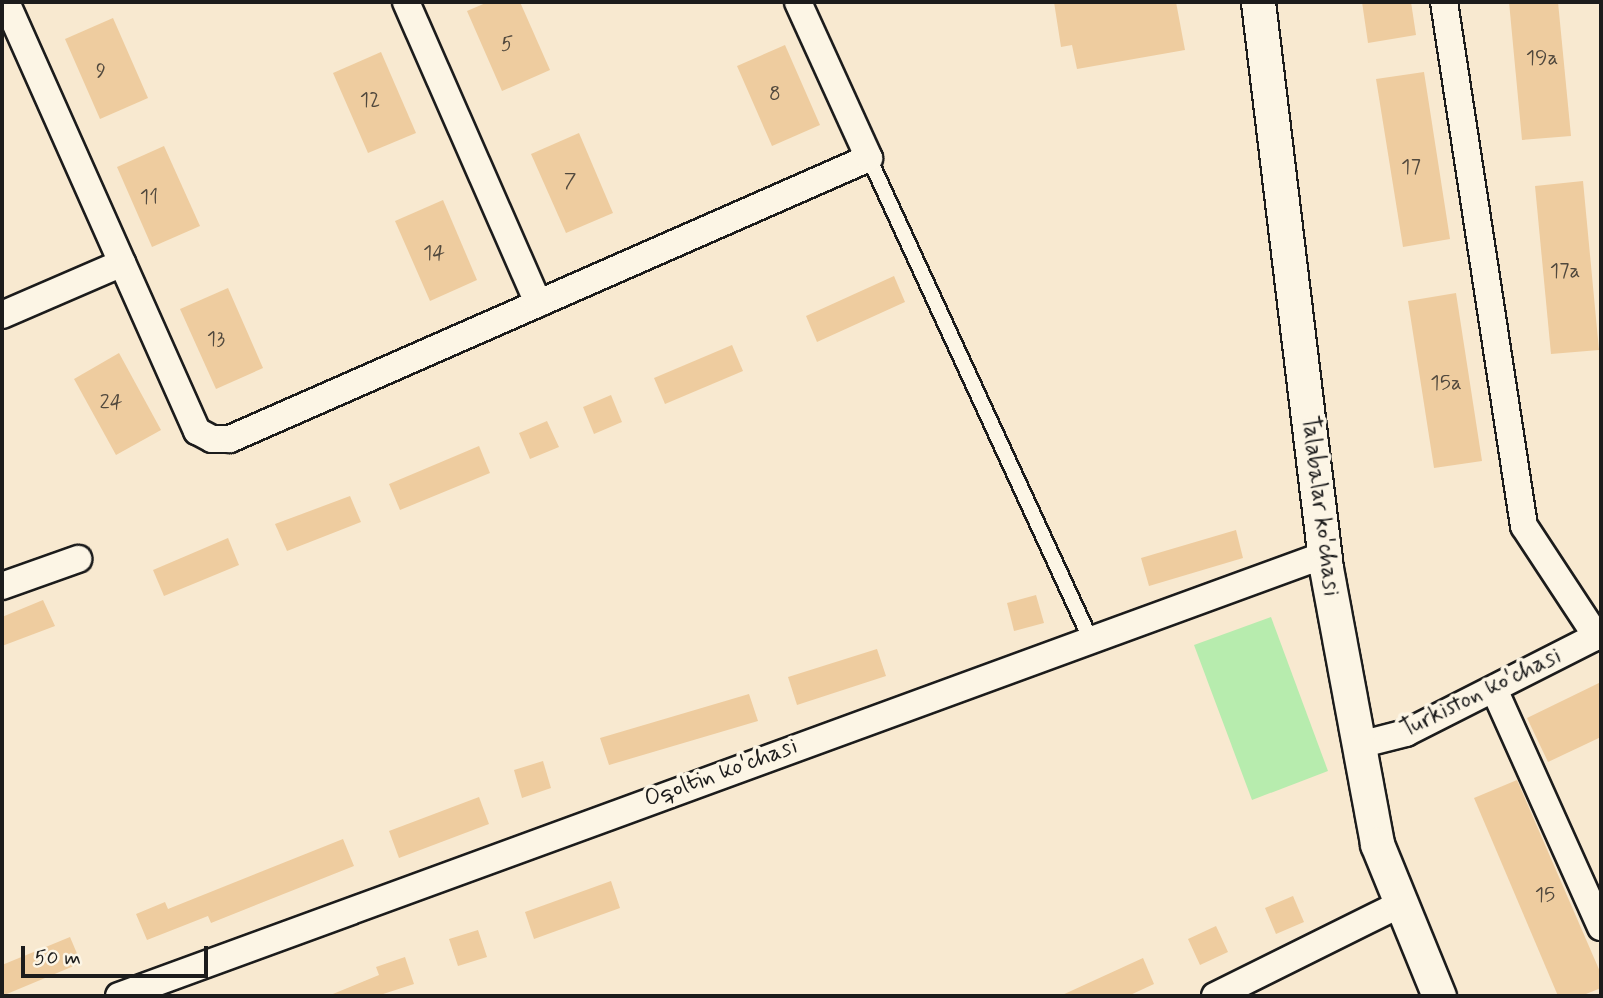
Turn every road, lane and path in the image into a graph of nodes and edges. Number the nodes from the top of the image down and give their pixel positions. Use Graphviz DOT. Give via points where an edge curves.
graph roads {
  1 [pos="6,2"];
  2 [pos="406,2"];
  3 [pos="798,2"];
  4 [pos="1258,2"];
  5 [pos="1444,2"];
  6 [pos="869,158"];
  7 [pos="122,263"];
  8 [pos="538,303"];
  9 [pos="2,315"];
  10 [pos="1324,555"];
  11 [pos="78,559"];
  12 [pos="2,586"];
  13 [pos="1599,635"];
  14 [pos="1090,638"];
  15 [pos="1494,689"];
  16 [pos="1359,746"];
  17 [pos="1398,905"];
  18 [pos="1601,928"];
  19 [pos="119,996"];
  20 [pos="1215,996"];
  21 [pos="1439,996"];
  1 -- 7 [label="street"];
  2 -- 8 [label="street"];
  3 -- 6 [label="street"];
  4 -- 10 [label="street, Talabalar ko'chasi"];
  5 -- 13 [label="street" via="1524,526"];
  6 -- 8 [label="street"];
  6 -- 14 [label="lane"];
  7 -- 8 [label="street" via="197,431 212,439 230,439"];
  7 -- 9 [label="street"];
  10 -- 14 [label="street, Oqoltin ko'chasi"];
  10 -- 16 [label="street, Talabalar ko'chasi"];
  11 -- 12 [label="street"];
  13 -- 15 [label="street, Turkiston ko'chasi"];
  14 -- 19 [label="street, Oqoltin ko'chasi"];
  15 -- 16 [label="street, Turkiston ko'chasi" via="1406,733"];
  15 -- 18 [label="street"];
  16 -- 17 [label="street, Talabalar ko'chasi" via="1377,844"];
  17 -- 20 [label="street"];
  17 -- 21 [label="street, Talabalar ko'chasi"];
}
